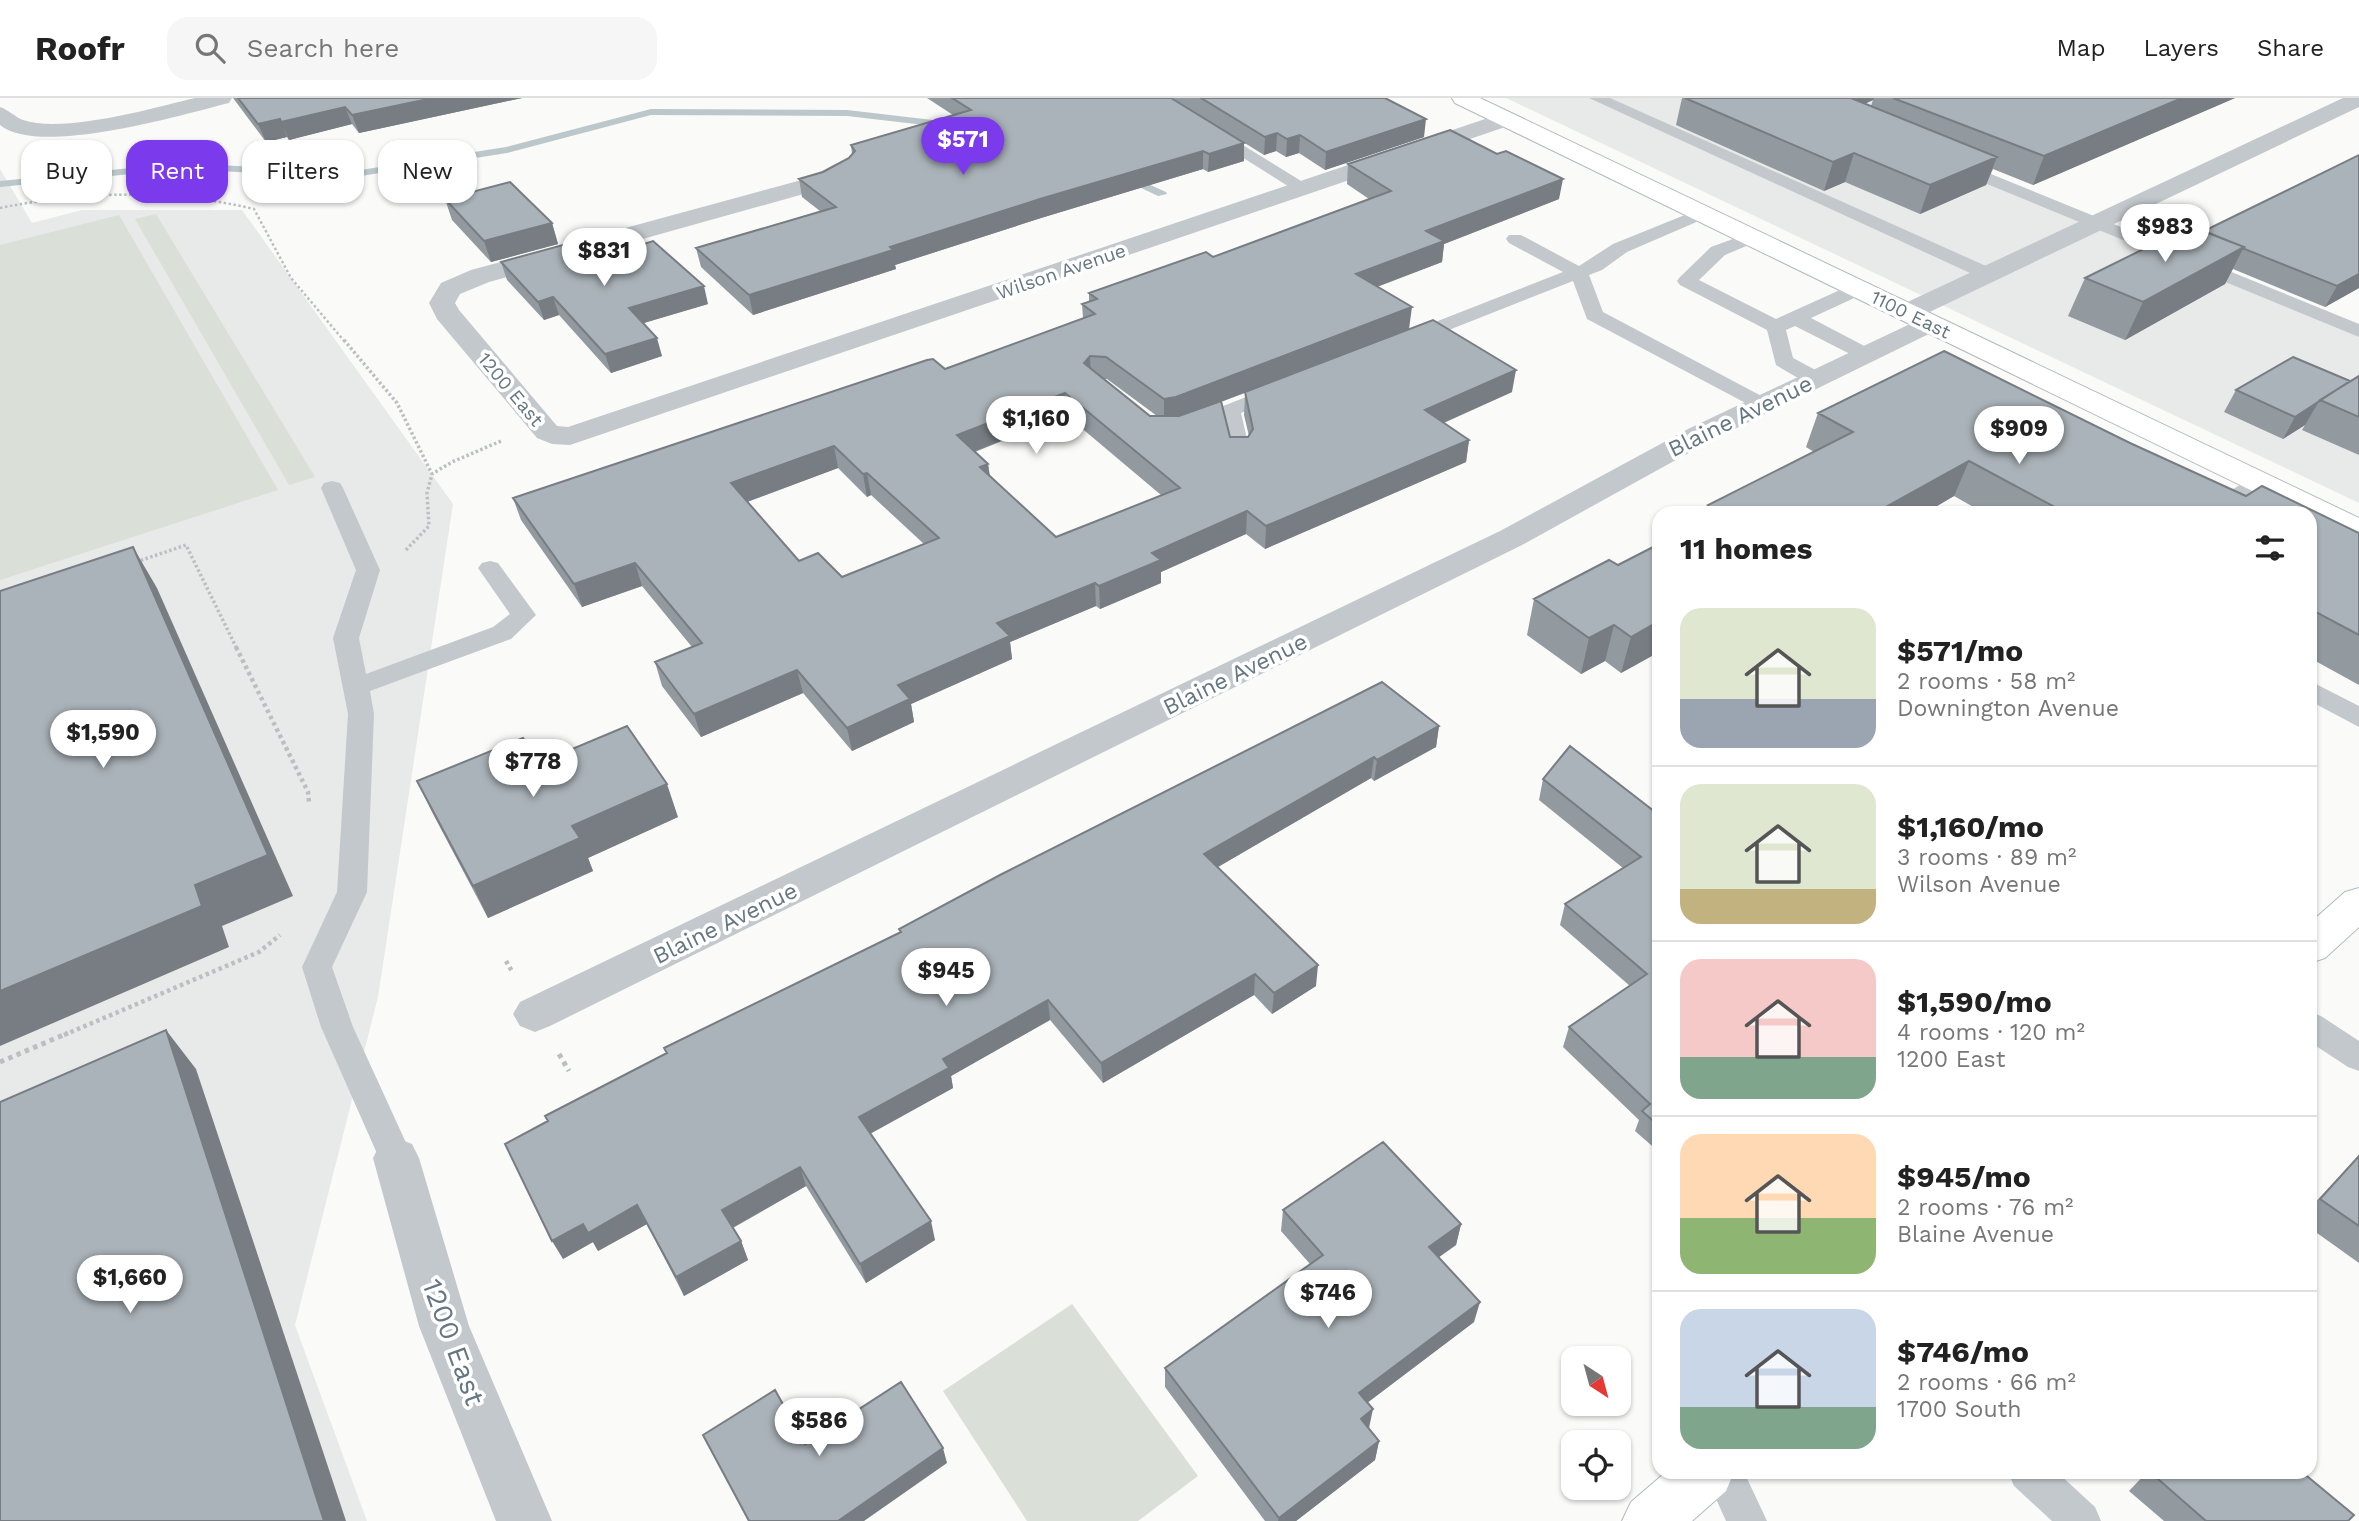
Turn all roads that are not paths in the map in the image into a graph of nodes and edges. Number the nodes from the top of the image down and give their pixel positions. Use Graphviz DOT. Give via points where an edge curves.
graph roads {
  1 [pos="221,98"];
  2 [pos="1156,98"];
  3 [pos="1463,98"];
  4 [pos="1597,98"];
  5 [pos="2359,99"];
  6 [pos="1639,102"];
  7 [pos="1620,108"];
  8 [pos="2,117"];
  9 [pos="1506,119"];
  10 [pos="1943,160"];
  11 [pos="843,169"];
  12 [pos="1306,189"];
  13 [pos="1702,213"];
  14 [pos="2095,224"];
  15 [pos="1752,237"];
  16 [pos="1515,239"];
  17 [pos="1578,272"];
  18 [pos="1988,274"];
  19 [pos="1858,289"];
  20 [pos="1918,318"];
  21 [pos="1785,323"];
  22 [pos="2359,331"];
  23 [pos="1385,348"];
  24 [pos="1865,354"];
  25 [pos="1816,378"];
  26 [pos="1294,384"];
  27 [pos="1762,404"];
  28 [pos="1230,410"];
  29 [pos="1205,419"];
  30 [pos="615,422"];
  31 [pos="1239,452"];
  32 [pos="2260,482"];
  33 [pos="332,488"];
  34 [pos="2221,506"];
  35 [pos="2310,506"];
  36 [pos="2317,510"];
  37 [pos="2359,530"];
  38 [pos="490,568"];
  39 [pos="356,687"];
  40 [pos="2317,694"];
  41 [pos="2359,718"];
  42 [pos="2359,903"];
  43 [pos="2317,941"];
  44 [pos="535,1014"];
  45 [pos="2317,1030"];
  46 [pos="2359,1058"];
  47 [pos="396,1158"];
  48 [pos="1699,1479"];
  49 [pos="1727,1479"];
  50 [pos="2036,1479"];
  51 [pos="524,1521"];
  52 [pos="1650,1521"];
  53 [pos="1747,1521"];
  54 [pos="2081,1521"];
  1 -- 8 [label="street" via="72,128 30,129"];
  2 -- 12 [label="lane"];
  3 -- 9 [label="street, 1100 East"];
  4 -- 7 [label="lane"];
  5 -- 14 [label="street, Blaine Avenue"];
  6 -- 7 [label="lane"];
  7 -- 18 [label="lane"];
  9 -- 12 [label="street, Wilson Avenue"];
  9 -- 13 [label="street, 1100 East"];
  10 -- 14 [label="lane"];
  11 -- 30 [label="street, 1200 East" via="817,183 519,265 450,289 442,303 447,313 547,432 570,436"];
  12 -- 30 [label="street, Wilson Avenue"];
  13 -- 15 [label="street, 1100 East"];
  13 -- 17 [label="lane" via="1620,248"];
  14 -- 18 [label="street, Blaine Avenue"];
  14 -- 22 [label="lane"];
  15 -- 19 [label="street, 1100 East"];
  15 -- 21 [label="lane" via="1718,251 1687,281"];
  16 -- 17 [label="lane"];
  17 -- 23 [label="lane"];
  17 -- 27 [label="lane" via="1594,315"];
  18 -- 20 [label="street, Blaine Avenue"];
  19 -- 20 [label="street, 1100 East"];
  19 -- 21 [label="lane"];
  20 -- 24 [label="street, Blaine Avenue"];
  20 -- 32 [label="street, 1100 East"];
  21 -- 24 [label="lane"];
  21 -- 25 [label="lane" via="1783,361"];
  24 -- 25 [label="street, Blaine Avenue"];
  25 -- 27 [label="street, Blaine Avenue"];
  26 -- 28 [label="lane"];
  27 -- 44 [label="street, Blaine Avenue" via="1511,538"];
  28 -- 29 [label="lane"];
  28 -- 31 [label="lane"];
  32 -- 34 [label="lane"];
  32 -- 35 [label="street, 1100 East"];
  33 -- 39 [label="lane" via="369,570 346,638"];
  36 -- 37 [label="street, 1100 East"];
  38 -- 39 [label="lane" via="524,615 502,633"];
  39 -- 47 [label="lane" via="361,714 352,891 317,967 337,1027"];
  40 -- 41 [label="lane"];
  42 -- 43 [label="street"];
  45 -- 46 [label="lane"];
  47 -- 51 [label="street, 1200 East" via="444,1326"];
  48 -- 52 [label="street"];
  49 -- 53 [label="lane"];
  50 -- 54 [label="lane"];
}
